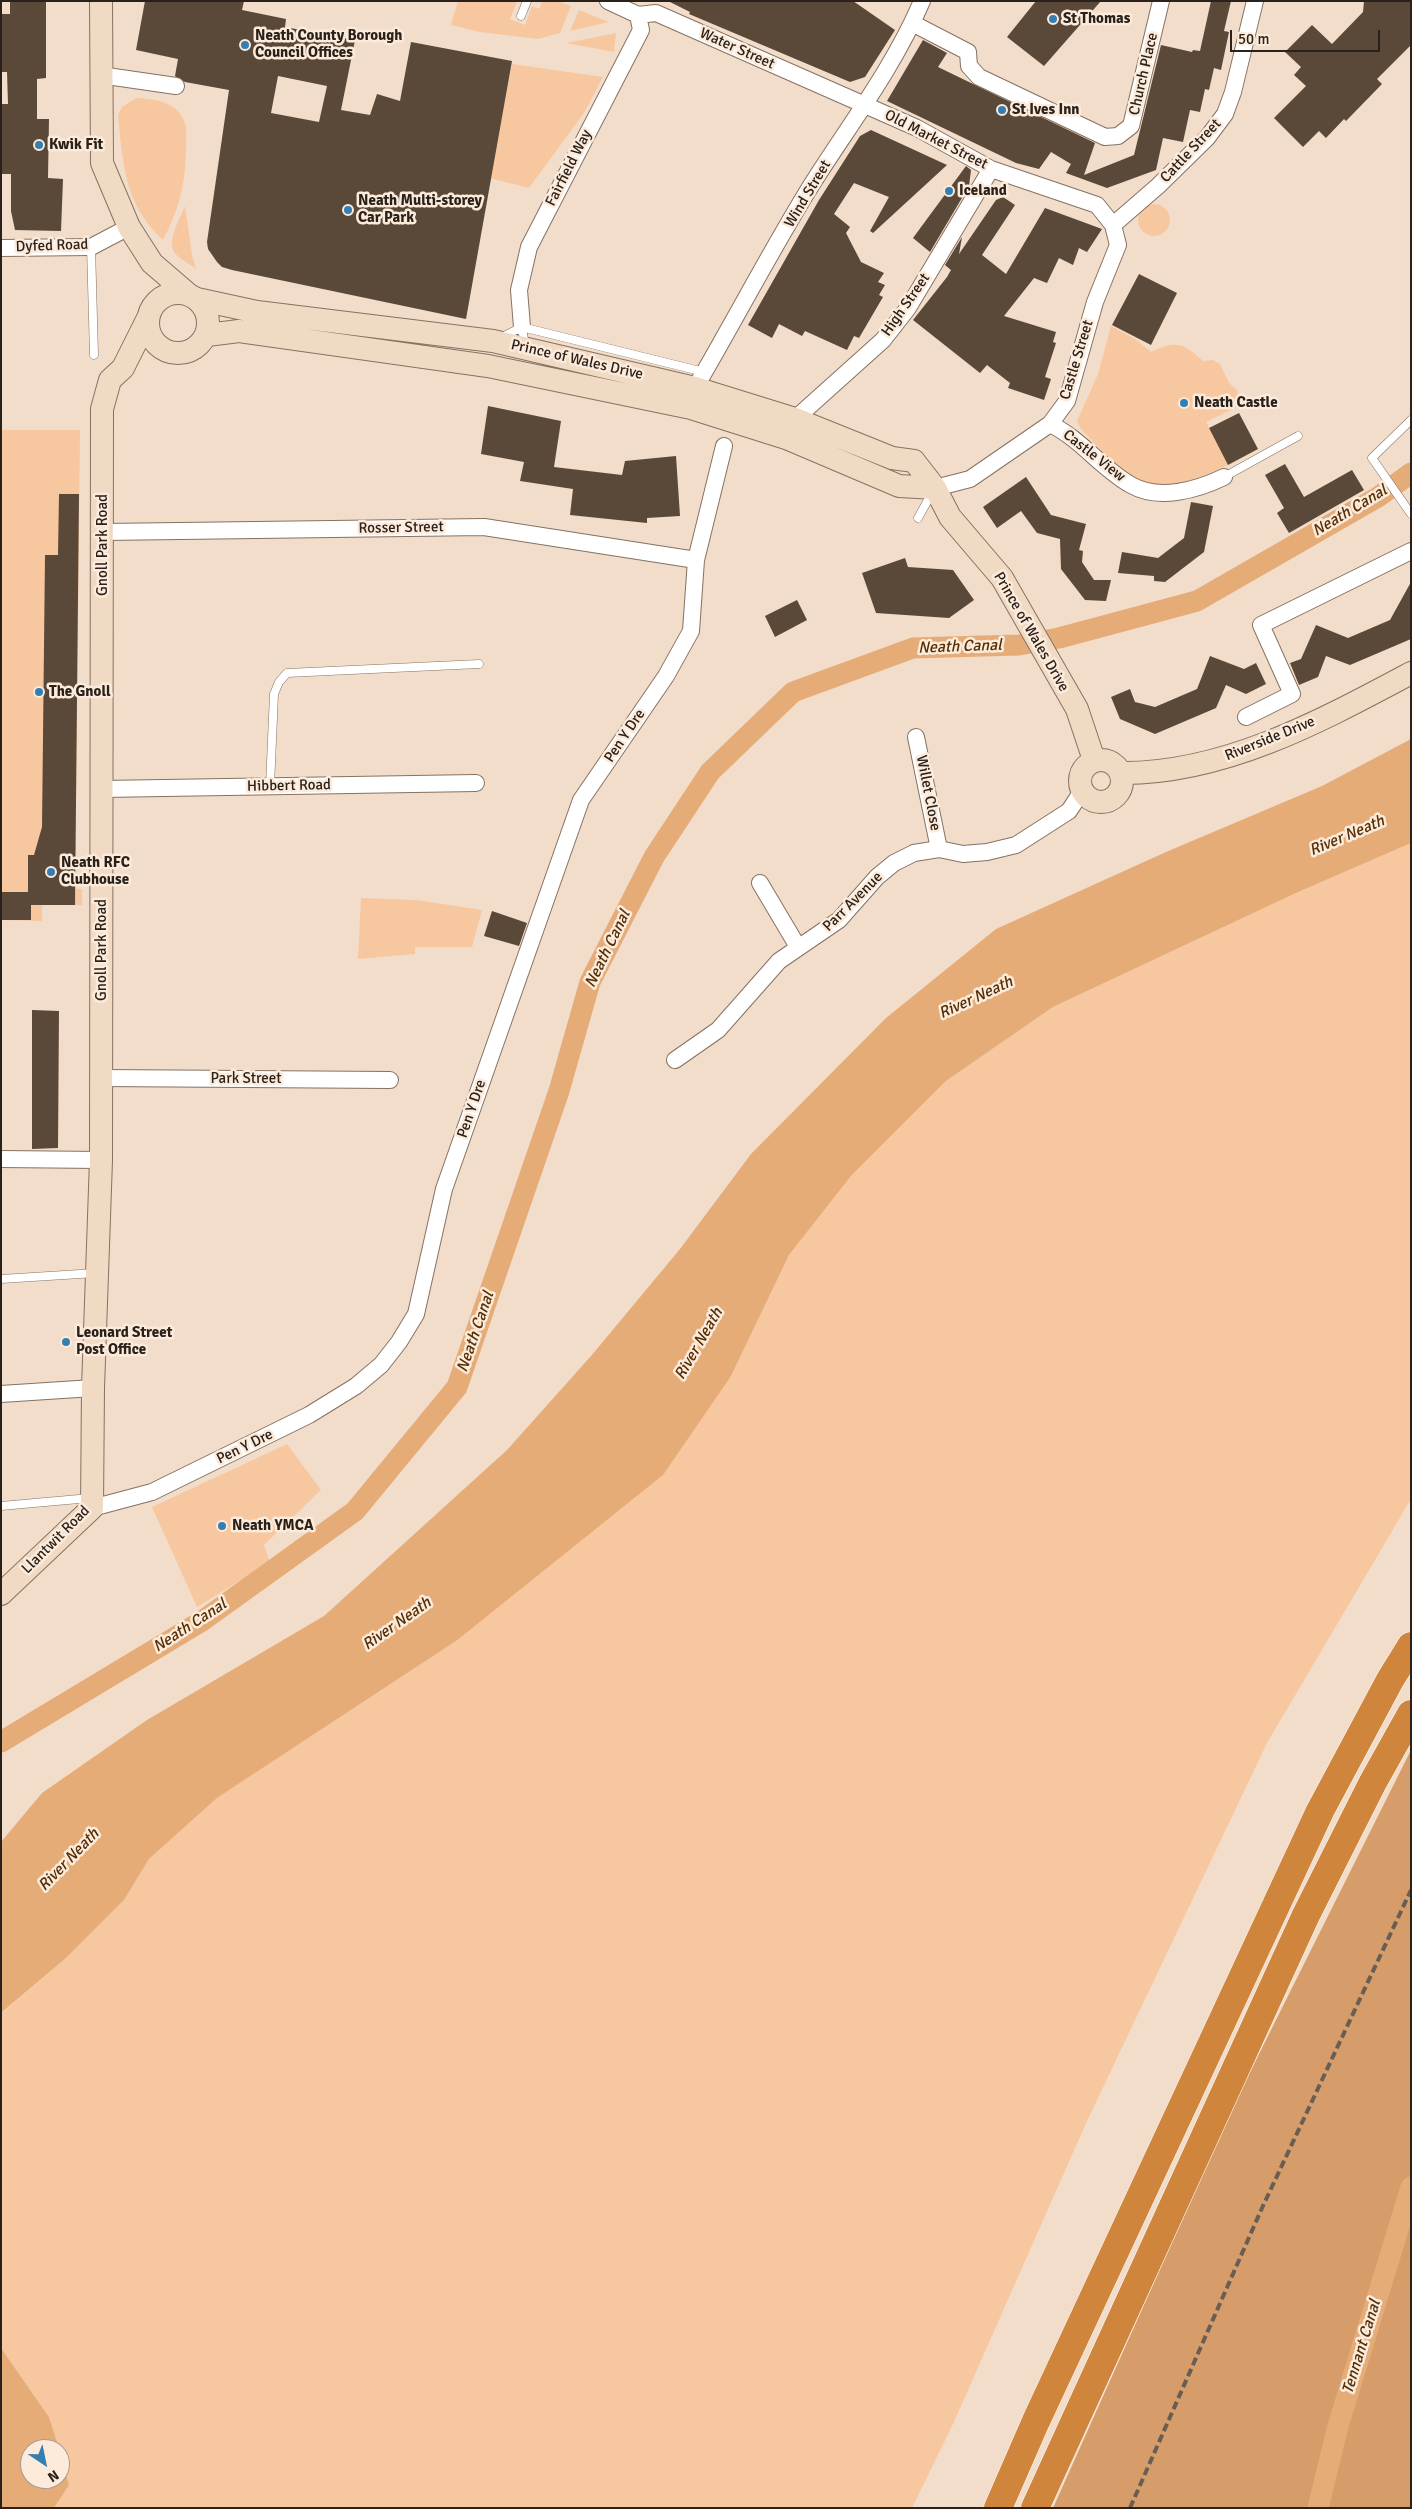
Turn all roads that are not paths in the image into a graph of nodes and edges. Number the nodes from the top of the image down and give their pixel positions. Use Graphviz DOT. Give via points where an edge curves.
graph roads {
  1 [pos="101,1"];
  2 [pos="527,1"];
  3 [pos="608,1"];
  4 [pos="922,1"];
  5 [pos="1161,1"];
  6 [pos="1255,1"];
  7 [pos="638,15"];
  8 [pos="520,16"];
  9 [pos="912,23"];
  10 [pos="100,75"];
  11 [pos="176,86"];
  12 [pos="865,104"];
  13 [pos="991,169"];
  14 [pos="1113,225"];
  15 [pos="128,227"];
  16 [pos="91,247"];
  17 [pos="1,248"];
  18 [pos="152,263"];
  19 [pos="192,296"];
  20 [pos="150,312"];
  21 [pos="207,334"];
  22 [pos="524,338"];
  23 [pos="166,351"];
  24 [pos="94,355"];
  25 [pos="123,368"];
  26 [pos="700,380"];
  27 [pos="795,419"];
  28 [pos="1411,420"];
  29 [pos="1050,424"];
  30 [pos="1298,436"];
  31 [pos="724,446"];
  32 [pos="1224,477"];
  33 [pos="935,488"];
  34 [pos="1411,514"];
  35 [pos="918,518"];
  36 [pos="104,532"];
  37 [pos="1411,551"];
  38 [pos="696,560"];
  39 [pos="479,664"];
  40 [pos="1411,673"];
  41 [pos="1246,716"];
  42 [pos="916,737"];
  43 [pos="1094,760"];
  44 [pos="1121,773"];
  45 [pos="476,783"];
  46 [pos="270,786"];
  47 [pos="102,789"];
  48 [pos="1082,791"];
  49 [pos="939,850"];
  50 [pos="760,883"];
  51 [pos="798,947"];
  52 [pos="676,1060"];
  53 [pos="102,1078"];
  54 [pos="390,1080"];
  55 [pos="1,1159"];
  56 [pos="101,1160"];
  57 [pos="98,1272"];
  58 [pos="1,1279"];
  59 [pos="93,1388"];
  60 [pos="1,1394"];
  61 [pos="92,1503"];
  62 [pos="1,1506"];
  63 [pos="1,1594"];
  64 [pos="1411,1646"];
  65 [pos="1411,1714"];
  66 [pos="998,2508"];
  67 [pos="1036,2508"];
  1 -- 10 [label="main road"];
  2 -- 8 [label="lane"];
  3 -- 7 [label="street, Water Street"];
  4 -- 9 [label="street, Wind Street"];
  5 -- 9 [label="street, Church Place" via="1131,126 1118,136 1105,137 979,77 969,66 968,52"];
  6 -- 14 [label="street, Cattle Street" via="1225,114 1207,138"];
  7 -- 12 [label="street, Water Street" via="656,13"];
  7 -- 22 [label="street, Fairfield Way" via="641,30 529,247 519,290"];
  9 -- 12 [label="street, Wind Street"];
  10 -- 11 [label="street"];
  10 -- 15 [label="main road" via="102,163"];
  12 -- 13 [label="street, Old Market Street" via="917,128"];
  12 -- 26 [label="street, Wind Street" via="812,184"];
  13 -- 14 [label="street, Old Market Street" via="1097,205"];
  13 -- 27 [label="street, High Street" via="908,308 882,340"];
  14 -- 29 [label="street, Castle Street" via="1118,245 1095,302 1067,401"];
  15 -- 16 [label="street, Dyfed Road"];
  15 -- 18 [label="main road"];
  16 -- 17 [label="street, Dyfed Road"];
  16 -- 24 [label="lane"];
  18 -- 19 [label="main road"];
  18 -- 20 [label="main road, Gnoll Park Road"];
  19 -- 20 [label="main road" via="168,294"];
  19 -- 21 [label="main road" via="208,315"];
  19 -- 22 [label="main road, Prince of Wales Drive" via="257,312 494,341"];
  20 -- 23 [label="main road" via="148,328 151,337"];
  20 -- 25 [label="main road, Gnoll Park Road"];
  21 -- 23 [label="main road" via="202,343 185,353"];
  21 -- 33 [label="main road, Prince of Wales Drive" via="239,331 488,366 691,408 786,438 899,486"];
  22 -- 26 [label="main road, Prince of Wales Drive"];
  23 -- 25 [label="main road"];
  25 -- 36 [label="main road, Gnoll Park Road" via="110,380 102,409"];
  26 -- 27 [label="main road, Prince of Wales Drive"];
  27 -- 33 [label="main road, Prince of Wales Drive" via="892,458 914,461"];
  28 -- 34 [label="lane" via="1372,458"];
  29 -- 32 [label="street, Castle View" via="1069,434 1131,485 1152,492 1201,488"];
  29 -- 33 [label="street, Castle Street" via="970,479"];
  30 -- 32 [label="lane"];
  31 -- 38 [label="street, Pen Y Dre"];
  33 -- 35 [label="lane"];
  33 -- 43 [label="main road, Prince of Wales Drive" via="950,517 1002,578 1035,633 1077,709"];
  36 -- 38 [label="street, Rosser Street" via="484,527"];
  36 -- 47 [label="main road, Gnoll Park Road"];
  37 -- 41 [label="street, Riverside Drive" via="1261,625 1292,694"];
  38 -- 61 [label="street, Pen Y Dre" via="691,631 666,676 581,800 444,1189 416,1314 400,1342 381,1365 356,1386 309,1415 152,1492"];
  39 -- 46 [label="lane" via="288,673 274,694"];
  40 -- 44 [label="main road, Riverside Drive" via="1285,735 1217,761 1154,774"];
  42 -- 49 [label="street, Willet Close"];
  43 -- 44 [label="main road" via="1112,763"];
  43 -- 48 [label="main road" via="1082,770"];
  44 -- 48 [label="main road" via="1118,794 1106,801 1092,800"];
  45 -- 46 [label="street, Hibbert Road"];
  46 -- 47 [label="street, Hibbert Road"];
  47 -- 53 [label="main road, Gnoll Park Road"];
  48 -- 49 [label="street, Parr Avenue" via="1069,811 1016,845 962,854"];
  49 -- 51 [label="street, Parr Avenue" via="914,853 894,863 877,877 839,920"];
  50 -- 51 [label="street"];
  51 -- 52 [label="street, Parr Avenue" via="779,961 718,1030"];
  53 -- 54 [label="street, Park Street"];
  53 -- 56 [label="main road, Gnoll Park Road"];
  55 -- 56 [label="street"];
  56 -- 57 [label="main road, Gnoll Park Road"];
  57 -- 58 [label="lane"];
  57 -- 59 [label="main road, Gnoll Park Road"];
  59 -- 60 [label="street"];
  59 -- 61 [label="main road, Llantwit Road"];
  61 -- 62 [label="lane"];
  61 -- 63 [label="main road, Llantwit Road"];
  64 -- 66 [label="highway" via="1320,1811"];
  65 -- 67 [label="highway" via="1306,1915"];
}
